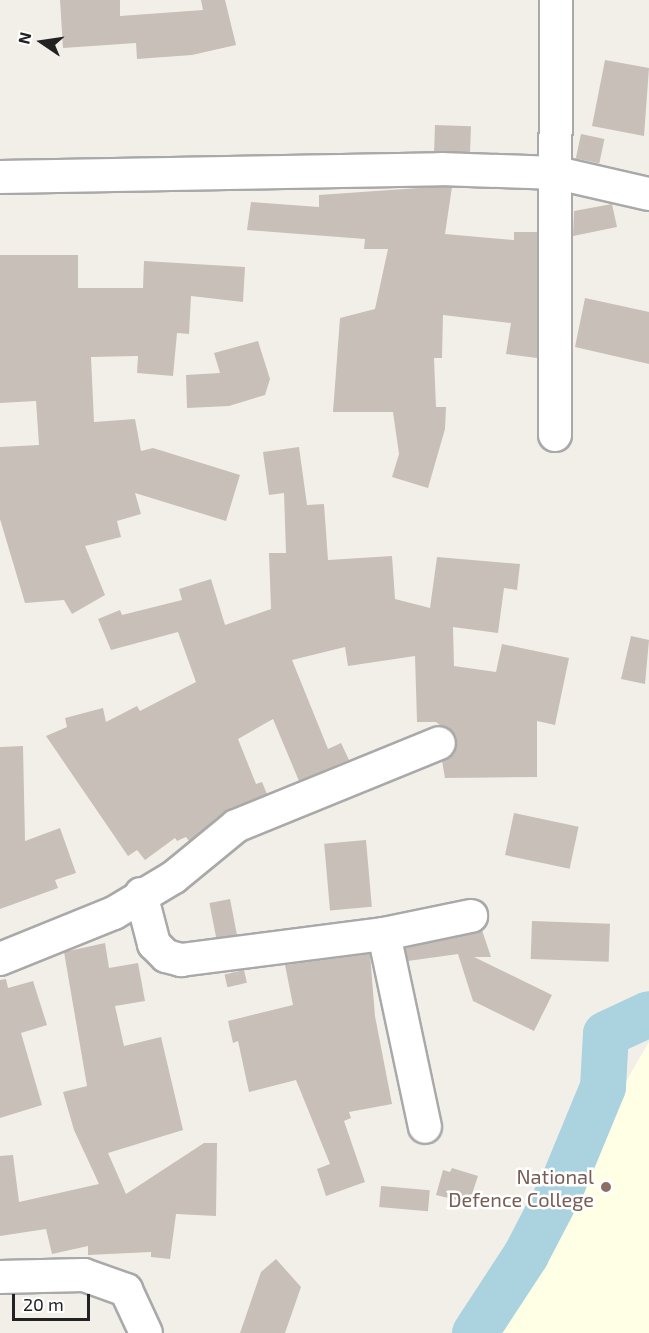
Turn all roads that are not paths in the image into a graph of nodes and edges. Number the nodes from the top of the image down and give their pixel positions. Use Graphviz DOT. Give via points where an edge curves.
graph roads {
  1 [pos="556,0"];
  2 [pos="557,173"];
  3 [pos="0,177"];
  4 [pos="649,194"];
  5 [pos="555,435"];
  6 [pos="439,743"];
  7 [pos="141,894"];
  8 [pos="471,916"];
  9 [pos="384,934"];
  10 [pos="0,959"];
  11 [pos="425,1127"];
  12 [pos="0,1277"];
  13 [pos="146,1333"];
  1 -- 2 [label="street"];
  2 -- 3 [label="street" via="441,170"];
  2 -- 4 [label="street"];
  2 -- 5 [label="street"];
  6 -- 7 [label="street" via="236,826 174,877"];
  7 -- 9 [label="street" via="154,944 166,956 181,960"];
  7 -- 10 [label="street" via="114,913"];
  8 -- 9 [label="street"];
  9 -- 11 [label="street"];
  12 -- 13 [label="street" via="84,1275 126,1290"];
}
